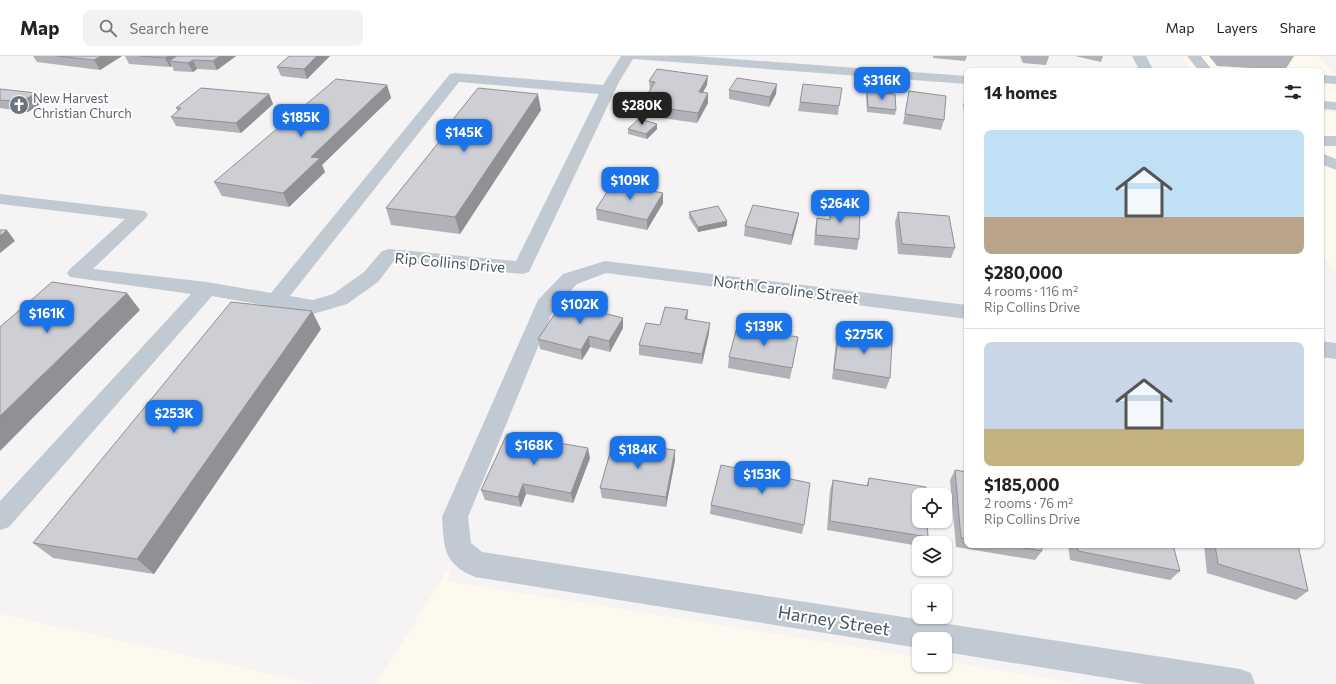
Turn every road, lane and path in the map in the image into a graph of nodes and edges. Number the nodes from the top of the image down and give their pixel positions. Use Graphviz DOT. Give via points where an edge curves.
graph roads {
  1 [pos="628,56"];
  2 [pos="637,56"];
  3 [pos="1139,56"];
  4 [pos="1194,56"];
  5 [pos="734,60"];
  6 [pos="1145,68"];
  7 [pos="1204,68"];
  8 [pos="1324,79"];
  9 [pos="964,80"];
  10 [pos="1336,80"];
  11 [pos="608,90"];
  12 [pos="1324,105"];
  13 [pos="1336,106"];
  14 [pos="1324,141"];
  15 [pos="1336,141"];
  16 [pos="1324,159"];
  17 [pos="1336,165"];
  18 [pos="0,199"];
  19 [pos="207,289"];
  20 [pos="275,301"];
  21 [pos="964,312"];
  22 [pos="1324,349"];
  23 [pos="1336,350"];
  24 [pos="0,519"];
  25 [pos="475,564"];
  26 [pos="1240,684"];
  1 -- 11 [label="street, Rip Collins Drive"];
  2 -- 5 [label="street"];
  3 -- 6 [label="street"];
  4 -- 7 [label="street"];
  5 -- 9 [label="street"];
  8 -- 10 [label="street"];
  11 -- 20 [label="street" via="455,77"];
  11 -- 20 [label="street, Rip Collins Drive" via="522,268 389,255 371,277 340,299 313,307"];
  12 -- 13 [label="street"];
  14 -- 15 [label="street"];
  16 -- 17 [label="street"];
  18 -- 19 [label="street, Rip Collins Drive" via="139,215 78,273"];
  19 -- 20 [label="street, Rip Collins Drive"];
  19 -- 24 [label="street"];
  21 -- 25 [label="street, North Caroline Street" via="605,267 570,280 545,305 455,517 458,549"];
  22 -- 23 [label="street"];
  25 -- 26 [label="street, Harney Street"];
}
